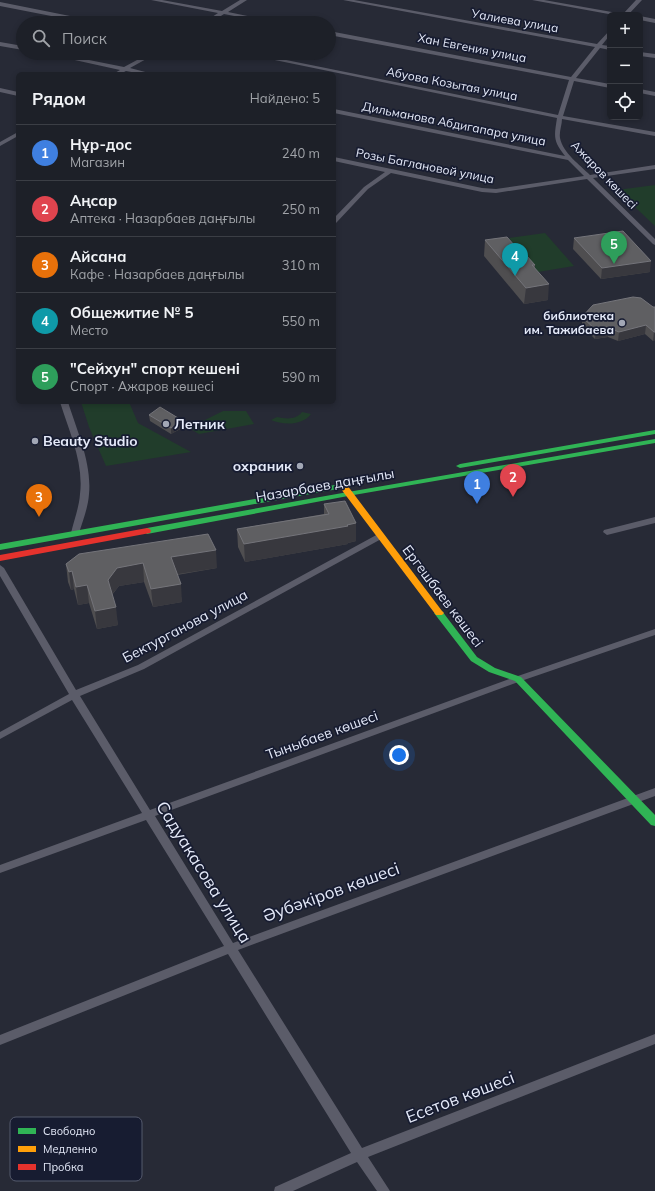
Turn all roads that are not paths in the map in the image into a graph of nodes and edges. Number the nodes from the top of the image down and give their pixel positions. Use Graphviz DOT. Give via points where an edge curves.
graph roads {
  1 [pos="154,0"];
  2 [pos="244,0"];
  3 [pos="346,0"];
  4 [pos="535,0"];
  5 [pos="639,0"];
  6 [pos="1,2"];
  7 [pos="607,12"];
  8 [pos="627,12"];
  9 [pos="223,13"];
  10 [pos="64,16"];
  11 [pos="218,16"];
  12 [pos="240,16"];
  13 [pos="643,19"];
  14 [pos="655,21"];
  15 [pos="336,34"];
  16 [pos="607,35"];
  17 [pos="0,44"];
  18 [pos="597,46"];
  19 [pos="16,47"];
  20 [pos="607,48"];
  21 [pos="643,54"];
  22 [pos="655,56"];
  23 [pos="80,60"];
  24 [pos="141,60"];
  25 [pos="279,60"];
  26 [pos="124,69"];
  27 [pos="119,72"];
  28 [pos="140,72"];
  29 [pos="572,79"];
  30 [pos="607,85"];
  31 [pos="0,90"];
  32 [pos="643,92"];
  33 [pos="16,94"];
  34 [pos="655,94"];
  35 [pos="336,111"];
  36 [pos="560,116"];
  37 [pos="655,134"];
  38 [pos="16,135"];
  39 [pos="0,144"];
  40 [pos="336,159"];
  41 [pos="570,159"];
  42 [pos="655,167"];
  43 [pos="391,170"];
  44 [pos="589,176"];
  45 [pos="336,220"];
  46 [pos="655,244"];
  47 [pos="65,404"];
  48 [pos="655,432"];
  49 [pos="655,441"];
  50 [pos="343,486"];
  51 [pos="348,494"];
  52 [pos="655,520"];
  53 [pos="608,532"];
  54 [pos="75,533"];
  55 [pos="380,536"];
  56 [pos="0,547"];
  57 [pos="0,558"];
  58 [pos="0,568"];
  59 [pos="655,632"];
  60 [pos="518,679"];
  61 [pos="74,695"];
  62 [pos="0,736"];
  63 [pos="655,792"];
  64 [pos="634,799"];
  65 [pos="148,814"];
  66 [pos="655,822"];
  67 [pos="0,869"];
  68 [pos="231,948"];
  69 [pos="655,1039"];
  70 [pos="0,1040"];
  71 [pos="359,1155"];
  72 [pos="280,1191"];
  73 [pos="384,1191"];
  1 -- 9 [label="street"];
  2 -- 9 [label="street"];
  3 -- 18 [label="street, Уалиева улица"];
  4 -- 7 [label="street"];
  5 -- 8 [label="street"];
  6 -- 10 [label="street"];
  9 -- 11 [label="street"];
  9 -- 12 [label="street"];
  13 -- 14 [label="street"];
  15 -- 29 [label="street, Хан Евгения улица"];
  16 -- 18 [label="street, Ажаров көшесі"];
  17 -- 19 [label="street"];
  18 -- 20 [label="street, Уалиева улица"];
  18 -- 29 [label="street, Ажаров көшесі"];
  21 -- 22 [label="street"];
  23 -- 26 [label="street"];
  24 -- 26 [label="street"];
  25 -- 36 [label="street, Абуова Козытая улица"];
  26 -- 27 [label="street"];
  26 -- 28 [label="street"];
  29 -- 30 [label="street, Хан Евгения улица"];
  29 -- 36 [label="street, Ажаров көшесі"];
  31 -- 33 [label="street"];
  32 -- 34 [label="street"];
  35 -- 41 [label="street, Дильманова Абдигапара улица"];
  36 -- 37 [label="street, Абуова Козытая улица"];
  36 -- 41 [label="street, Ажаров көшесі" via="557,136 559,144"];
  38 -- 39 [label="street"];
  40 -- 43 [label="street, Розы Баглановой улица"];
  41 -- 44 [label="street, Ажаров көшесі"];
  42 -- 44 [label="street, Розы Баглановой улица"];
  43 -- 44 [label="street, Розы Баглановой улица" via="496,191"];
  43 -- 45 [label="street" via="366,188"];
  44 -- 46 [label="street, Ажаров көшесі"];
  47 -- 54 [label="street" via="83,470 85,488"];
  48 -- 50 [label="main road, Назарбаев даңғылы"];
  49 -- 51 [label="main road, Назарбаев даңғылы"];
  50 -- 51 [label="main road, Ергешбаев көшесі"];
  50 -- 54 [label="main road, Назарбаев даңғылы"];
  51 -- 55 [label="main road, Ергешбаев көшесі"];
  51 -- 57 [label="main road, Назарбаев даңғылы"];
  52 -- 53 [label="street"];
  54 -- 56 [label="main road, Назарбаев даңғылы"];
  55 -- 60 [label="main road, Ергешбаев көшесі" via="474,659 492,670"];
  55 -- 61 [label="street, Бектурганова улица" via="141,667"];
  58 -- 61 [label="street, Садуакасова улица"];
  59 -- 60 [label="street, Тыныбаев көшесі"];
  60 -- 64 [label="main road, Ергешбаев көшесі"];
  60 -- 65 [label="street, Тыныбаев көшесі"];
  61 -- 62 [label="street, Бектурганова улица"];
  61 -- 65 [label="street, Садуакасова улица"];
  63 -- 64 [label="street, Әубәкіров көшесі"];
  64 -- 66 [label="main road, Ергешбаев көшесі"];
  64 -- 68 [label="street, Әубәкіров көшесі"];
  65 -- 67 [label="street, Тыныбаев көшесі"];
  65 -- 68 [label="street, Садуакасова улица"];
  68 -- 70 [label="street, Әубәкіров көшесі"];
  68 -- 71 [label="street, Садуакасова улица"];
  69 -- 71 [label="street, Есетов көшесі"];
  71 -- 72 [label="street, Есетов көшесі"];
  71 -- 73 [label="street, Садуакасова улица"];
}
